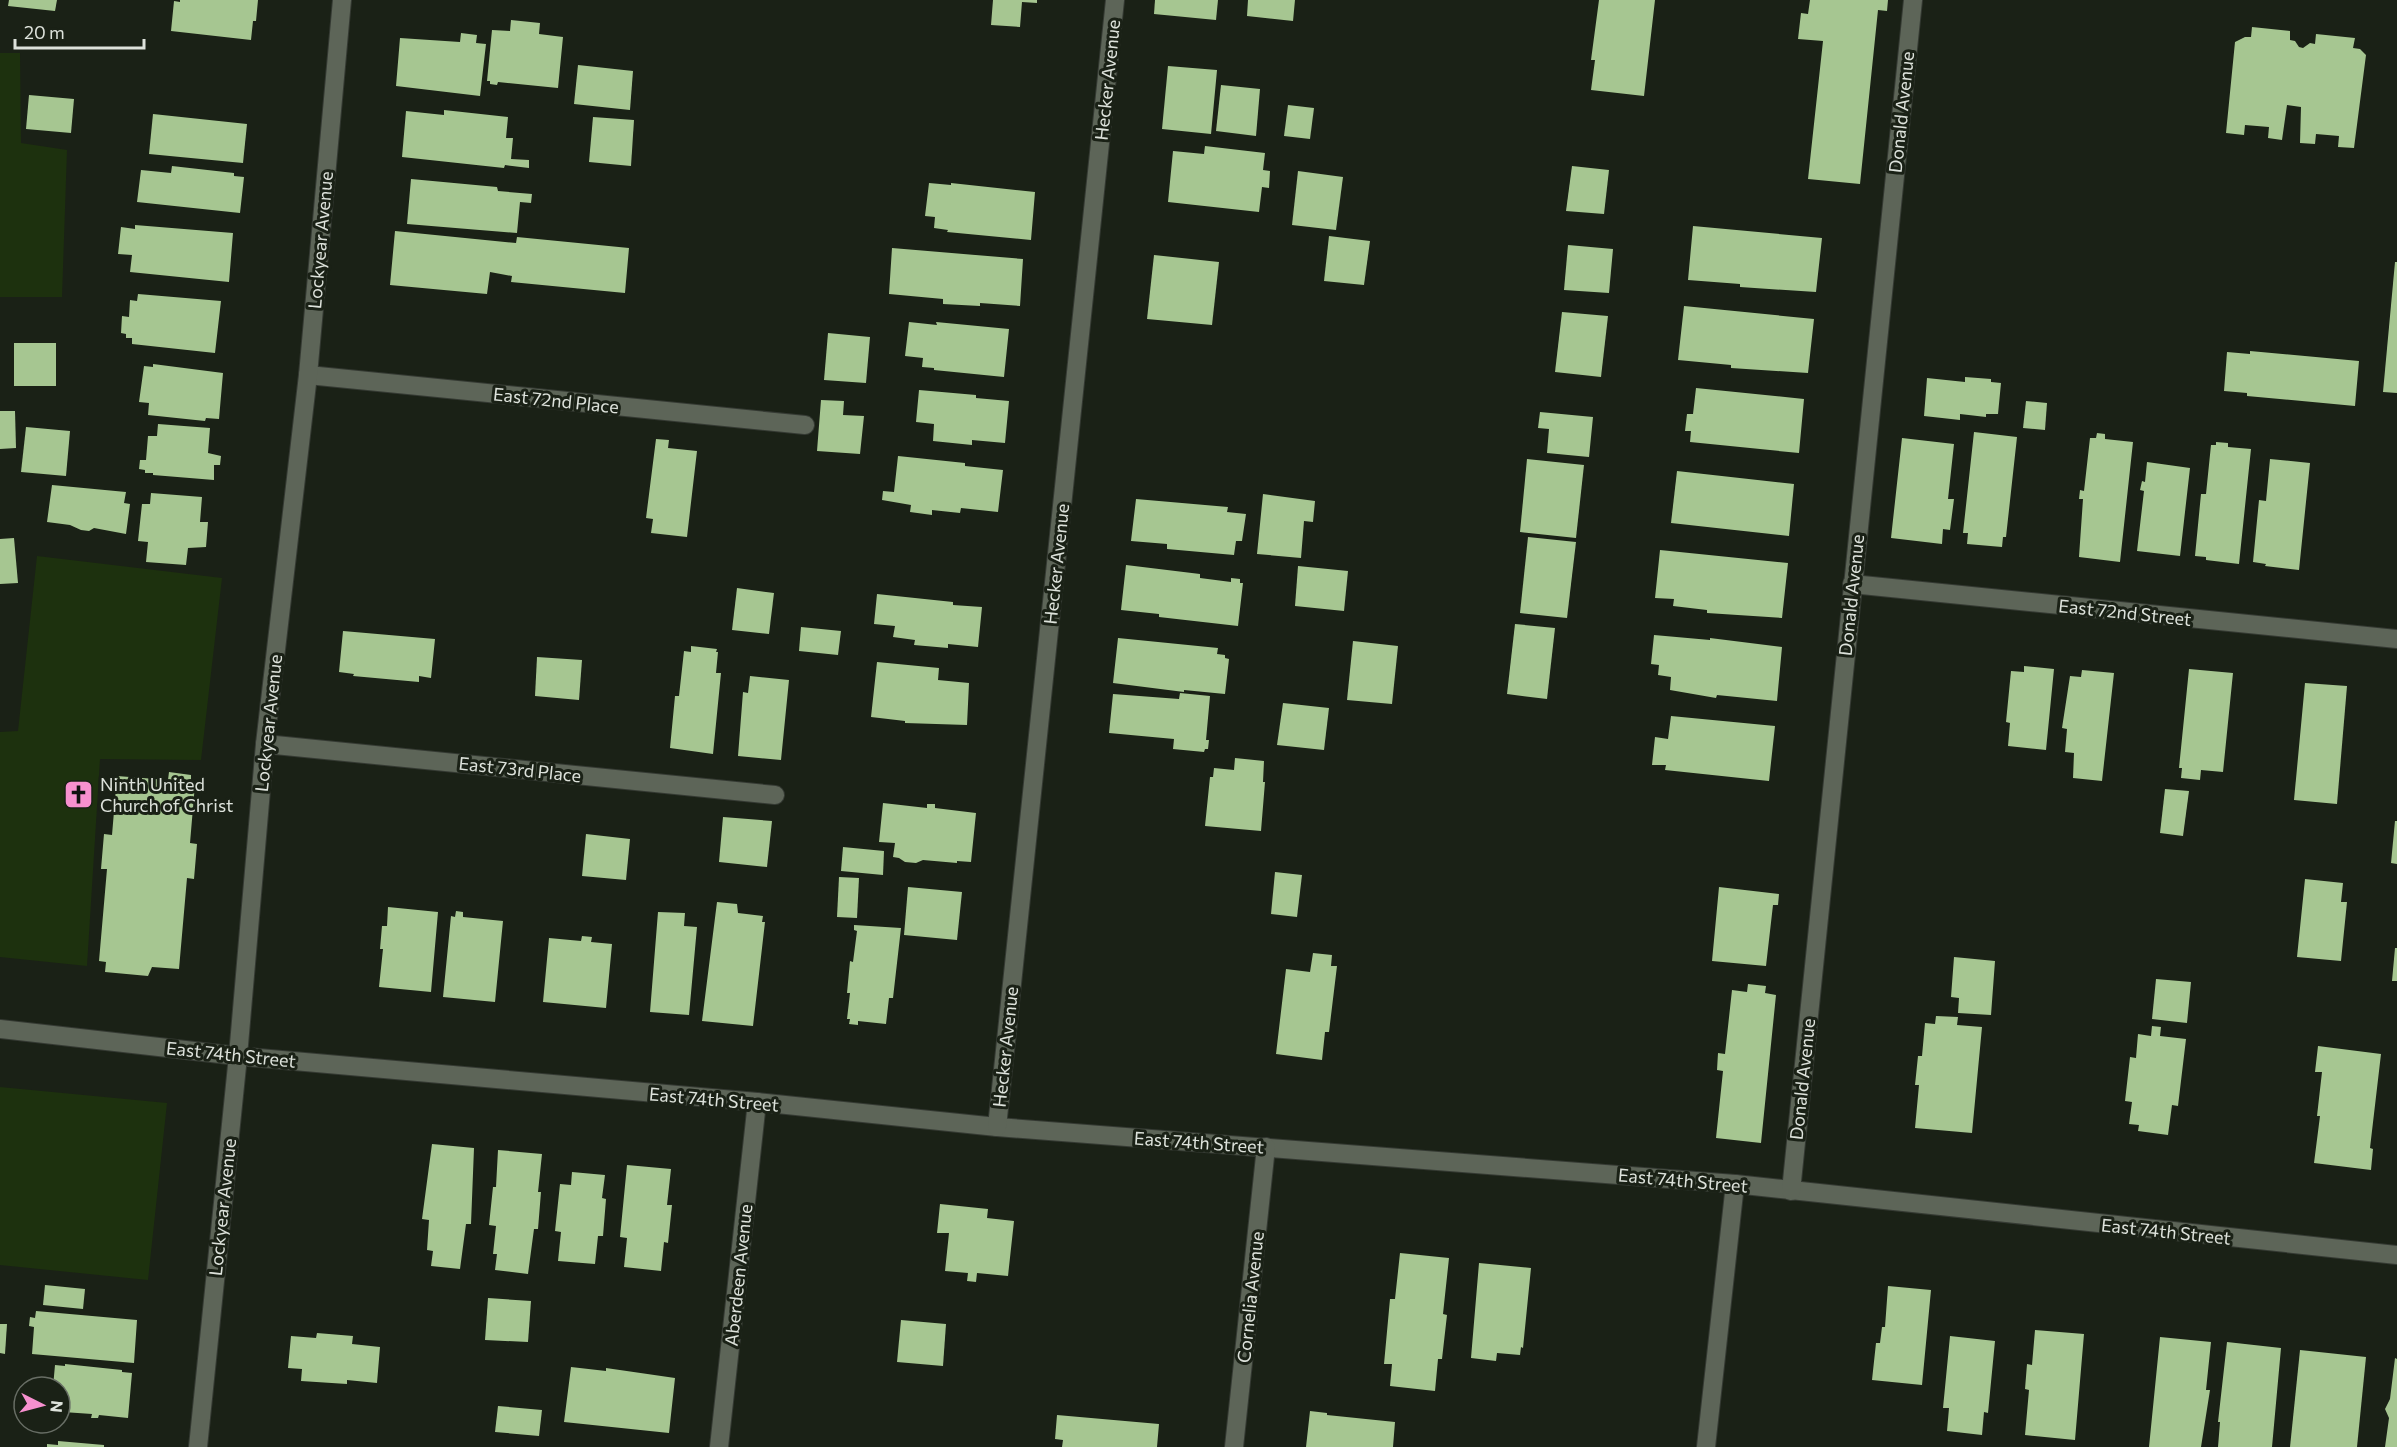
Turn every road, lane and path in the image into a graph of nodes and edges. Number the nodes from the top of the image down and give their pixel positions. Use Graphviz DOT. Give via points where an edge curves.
graph roads {
  1 [pos="342,0"];
  2 [pos="1115,0"];
  3 [pos="1913,0"];
  4 [pos="308,375"];
  5 [pos="805,425"];
  6 [pos="1852,584"];
  7 [pos="2397,639"];
  8 [pos="265,744"];
  9 [pos="775,795"];
  10 [pos="0,1029"];
  11 [pos="238,1056"];
  12 [pos="757,1102"];
  13 [pos="996,1127"];
  14 [pos="1266,1147"];
  15 [pos="1735,1184"];
  16 [pos="1791,1191"];
  17 [pos="2397,1255"];
  18 [pos="198,1447"];
  19 [pos="719,1447"];
  20 [pos="1234,1447"];
  21 [pos="1706,1447"];
  1 -- 4 [label="street, Lockyear Avenue"];
  2 -- 13 [label="street, Hecker Avenue"];
  3 -- 6 [label="street, Donald Avenue"];
  4 -- 5 [label="street, East 72nd Place"];
  4 -- 8 [label="street, Lockyear Avenue"];
  6 -- 7 [label="street, East 72nd Street"];
  6 -- 16 [label="street, Donald Avenue"];
  8 -- 9 [label="street, East 73rd Place"];
  8 -- 11 [label="street, Lockyear Avenue"];
  10 -- 11 [label="street, East 74th Street"];
  11 -- 12 [label="street, East 74th Street"];
  11 -- 18 [label="street, Lockyear Avenue"];
  12 -- 13 [label="street, East 74th Street"];
  12 -- 19 [label="street, Aberdeen Avenue"];
  13 -- 14 [label="street, East 74th Street"];
  14 -- 15 [label="street, East 74th Street"];
  14 -- 20 [label="street, Cornelia Avenue"];
  15 -- 16 [label="street, East 74th Street"];
  15 -- 21 [label="street"];
  16 -- 17 [label="street, East 74th Street"];
}
